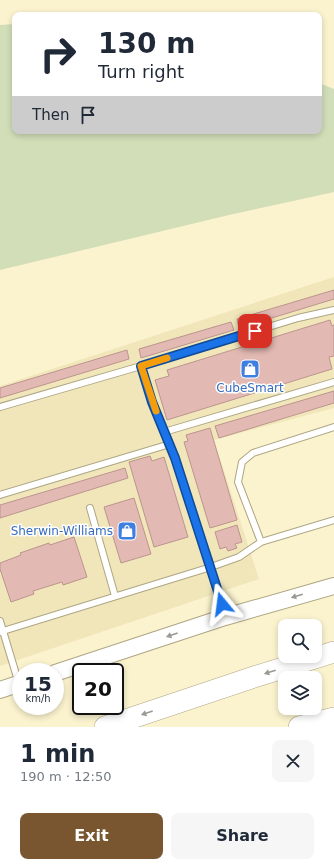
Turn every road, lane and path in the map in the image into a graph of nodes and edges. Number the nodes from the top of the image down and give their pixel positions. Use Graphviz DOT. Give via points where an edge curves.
graph roads {
  1 [pos="334,310"];
  2 [pos="141,366"];
  3 [pos="334,382"];
  4 [pos="0,407"];
  5 [pos="334,427"];
  6 [pos="164,432"];
  7 [pos="170,444"];
  8 [pos="0,495"];
  9 [pos="90,508"];
  10 [pos="334,520"];
  11 [pos="261,542"];
  12 [pos="211,567"];
  13 [pos="334,586"];
  14 [pos="115,596"];
  15 [pos="225,617"];
  16 [pos="0,622"];
  17 [pos="1,631"];
  18 [pos="334,652"];
  19 [pos="12,663"];
  20 [pos="64,670"];
  21 [pos="12,686"];
  22 [pos="0,690"];
  23 [pos="334,718"];
  24 [pos="105,727"];
  25 [pos="299,727"];
  1 -- 2 [label="lane" via="298,318"];
  2 -- 4 [label="lane"];
  2 -- 6 [label="lane"];
  3 -- 6 [label="lane"];
  5 -- 11 [label="lane" via="253,453 242,462 238,482"];
  6 -- 7 [label="lane"];
  7 -- 8 [label="lane"];
  7 -- 12 [label="lane"];
  9 -- 14 [label="lane"];
  10 -- 11 [label="lane"];
  11 -- 12 [label="lane" via="239,557"];
  12 -- 14 [label="lane"];
  12 -- 15 [label="lane"];
  13 -- 15 [label="main road, one-way"];
  14 -- 17 [label="lane"];
  15 -- 20 [label="main road, one-way"];
  16 -- 17 [label="lane"];
  17 -- 19 [label="lane"];
  18 -- 24 [label="highway, one-way"];
  21 -- 22 [label="main road"];
  23 -- 25 [label="highway"];
}
